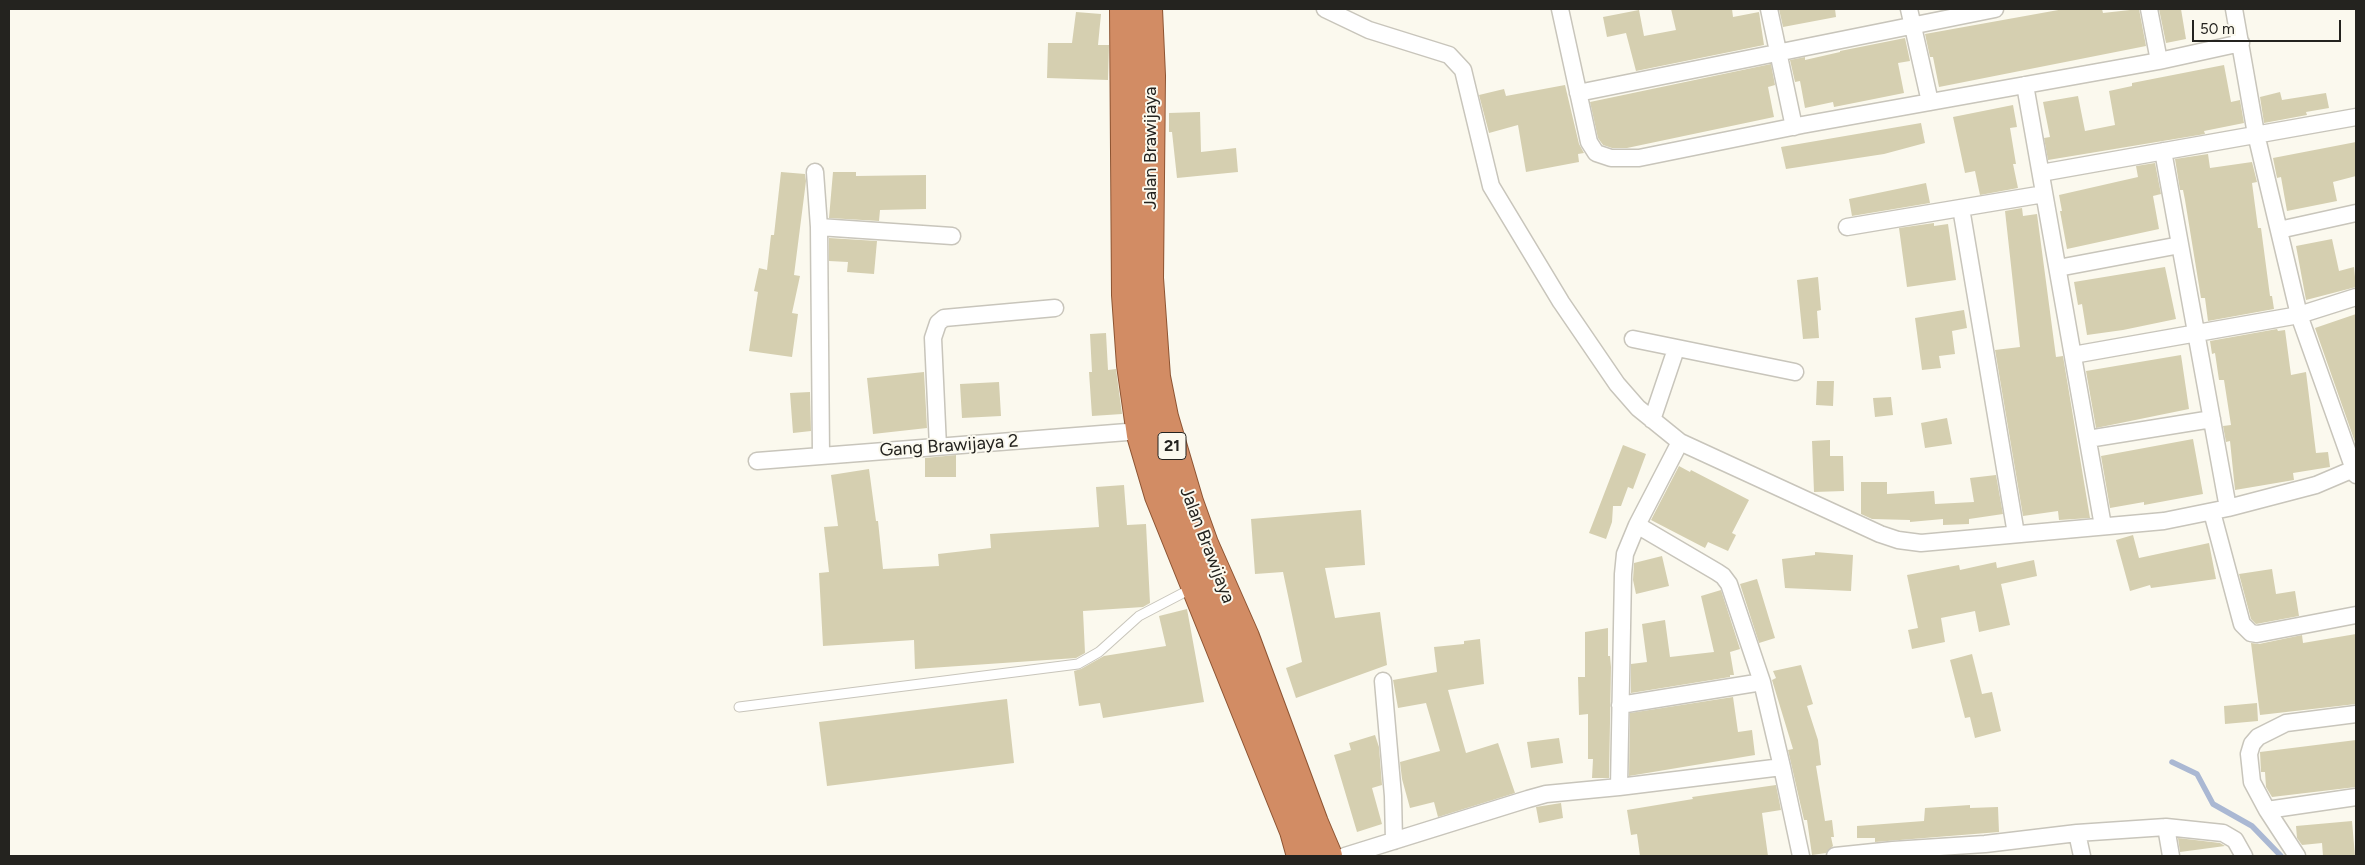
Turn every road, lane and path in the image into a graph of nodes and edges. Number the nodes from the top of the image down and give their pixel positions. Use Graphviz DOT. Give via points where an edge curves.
graph roads {
  1 [pos="1124,9"];
  2 [pos="1148,9"];
  3 [pos="1325,9"];
  4 [pos="1562,9"];
  5 [pos="1770,9"];
  6 [pos="1995,9"];
  7 [pos="2149,9"];
  8 [pos="2234,9"];
  9 [pos="1911,16"];
  10 [pos="2241,43"];
  11 [pos="1778,51"];
  12 [pos="2158,61"];
  13 [pos="2026,85"];
  14 [pos="1578,93"];
  15 [pos="1930,102"];
  16 [pos="2356,117"];
  17 [pos="1794,127"];
  18 [pos="2256,134"];
  19 [pos="2163,151"];
  20 [pos="815,172"];
  21 [pos="2041,173"];
  22 [pos="2044,194"];
  23 [pos="1962,208"];
  24 [pos="2356,213"];
  25 [pos="820,227"];
  26 [pos="1847,227"];
  27 [pos="2279,230"];
  28 [pos="952,236"];
  29 [pos="2180,246"];
  30 [pos="2058,268"];
  31 [pos="2356,297"];
  32 [pos="1055,308"];
  33 [pos="2299,315"];
  34 [pos="2196,333"];
  35 [pos="1633,339"];
  36 [pos="1676,349"];
  37 [pos="2073,355"];
  38 [pos="1795,372"];
  39 [pos="2212,419"];
  40 [pos="1652,420"];
  41 [pos="1140,431"];
  42 [pos="2088,439"];
  43 [pos="1680,442"];
  44 [pos="938,447"];
  45 [pos="821,456"];
  46 [pos="757,461"];
  47 [pos="2355,465"];
  48 [pos="2228,508"];
  49 [pos="2212,512"];
  50 [pos="1637,525"];
  51 [pos="2103,526"];
  52 [pos="2016,534"];
  53 [pos="1197,589"];
  54 [pos="2356,615"];
  55 [pos="1384,681"];
  56 [pos="1762,682"];
  57 [pos="1620,705"];
  58 [pos="739,707"];
  59 [pos="2356,714"];
  60 [pos="1782,767"];
  61 [pos="1619,787"];
  62 [pos="2356,797"];
  63 [pos="2267,810"];
  64 [pos="2166,827"];
  65 [pos="2077,833"];
  66 [pos="1303,836"];
  67 [pos="1394,841"];
  68 [pos="1986,850"];
  69 [pos="1894,853"];
  70 [pos="1328,856"];
  71 [pos="1345,856"];
  72 [pos="1801,856"];
  73 [pos="1835,856"];
  74 [pos="2082,856"];
  75 [pos="2171,856"];
  76 [pos="2244,856"];
  77 [pos="2297,856"];
  1 -- 41 [label="highway, Jalan Brawijaya / 21" via="1126,295"];
  2 -- 66 [label="highway, Jalan Brawijaya / 21" via="1151,76 1149,286 1156,377 1189,502 1245,637"];
  3 -- 40 [label="street" via="1369,30 1449,55 1463,70 1491,186 1561,302 1606,368"];
  4 -- 14 [label="street"];
  5 -- 11 [label="street"];
  6 -- 9 [label="street"];
  7 -- 12 [label="street"];
  8 -- 10 [label="street"];
  9 -- 11 [label="street"];
  9 -- 15 [label="street"];
  10 -- 12 [label="street"];
  10 -- 18 [label="street"];
  11 -- 14 [label="street"];
  11 -- 17 [label="street"];
  12 -- 13 [label="street"];
  13 -- 15 [label="street"];
  13 -- 21 [label="street"];
  14 -- 17 [label="street" via="1589,142 1596,153 1611,158 1639,158"];
  15 -- 17 [label="street"];
  16 -- 18 [label="street"];
  18 -- 19 [label="street"];
  18 -- 27 [label="street"];
  19 -- 21 [label="street"];
  19 -- 29 [label="street"];
  20 -- 25 [label="street"];
  21 -- 22 [label="street"];
  22 -- 23 [label="street"];
  22 -- 30 [label="street"];
  23 -- 26 [label="street"];
  23 -- 52 [label="street"];
  24 -- 27 [label="street"];
  25 -- 28 [label="street"];
  25 -- 45 [label="street"];
  27 -- 33 [label="street"];
  29 -- 30 [label="street"];
  29 -- 34 [label="street"];
  30 -- 37 [label="street"];
  31 -- 33 [label="street"];
  32 -- 44 [label="street" via="944,318 938,323 933,338"];
  33 -- 34 [label="street"];
  33 -- 47 [label="street"];
  34 -- 37 [label="street"];
  34 -- 39 [label="street"];
  35 -- 36 [label="street"];
  36 -- 38 [label="street"];
  36 -- 40 [label="street"];
  37 -- 42 [label="street"];
  39 -- 42 [label="street"];
  39 -- 48 [label="street"];
  40 -- 43 [label="street"];
  41 -- 44 [label="street, Gang Brawijaya 2"];
  41 -- 53 [label="highway, Jalan Brawijaya / 21" via="1159,496"];
  42 -- 51 [label="street"];
  43 -- 50 [label="street"];
  43 -- 52 [label="street" via="1898,540 1921,542"];
  44 -- 45 [label="street, Gang Brawijaya 2"];
  45 -- 46 [label="street, Gang Brawijaya 2"];
  47 -- 48 [label="street" via="2316,485"];
  48 -- 49 [label="street"];
  49 -- 51 [label="street" via="2164,521"];
  49 -- 54 [label="street" via="2242,624 2251,633"];
  50 -- 56 [label="street" via="1723,576 1732,591"];
  50 -- 57 [label="street" via="1625,554 1623,574"];
  51 -- 52 [label="street"];
  53 -- 58 [label="lane" via="1139,616 1099,652 1078,664"];
  53 -- 66 [label="highway, Jalan Brawijaya / 21"];
  55 -- 67 [label="street"];
  56 -- 57 [label="street"];
  56 -- 60 [label="street"];
  57 -- 61 [label="street"];
  59 -- 63 [label="street" via="2286,723 2252,744 2248,754 2252,782"];
  60 -- 61 [label="street"];
  60 -- 72 [label="street"];
  61 -- 67 [label="street" via="1546,794"];
  62 -- 63 [label="street"];
  63 -- 77 [label="street"];
  64 -- 65 [label="street"];
  64 -- 75 [label="street"];
  64 -- 76 [label="street" via="2224,833 2235,840"];
  65 -- 68 [label="street"];
  65 -- 74 [label="street"];
  66 -- 70 [label="highway, Jalan Brawijaya / 21"];
  67 -- 71 [label="street"];
  68 -- 69 [label="street"];
  69 -- 73 [label="street"];
}
